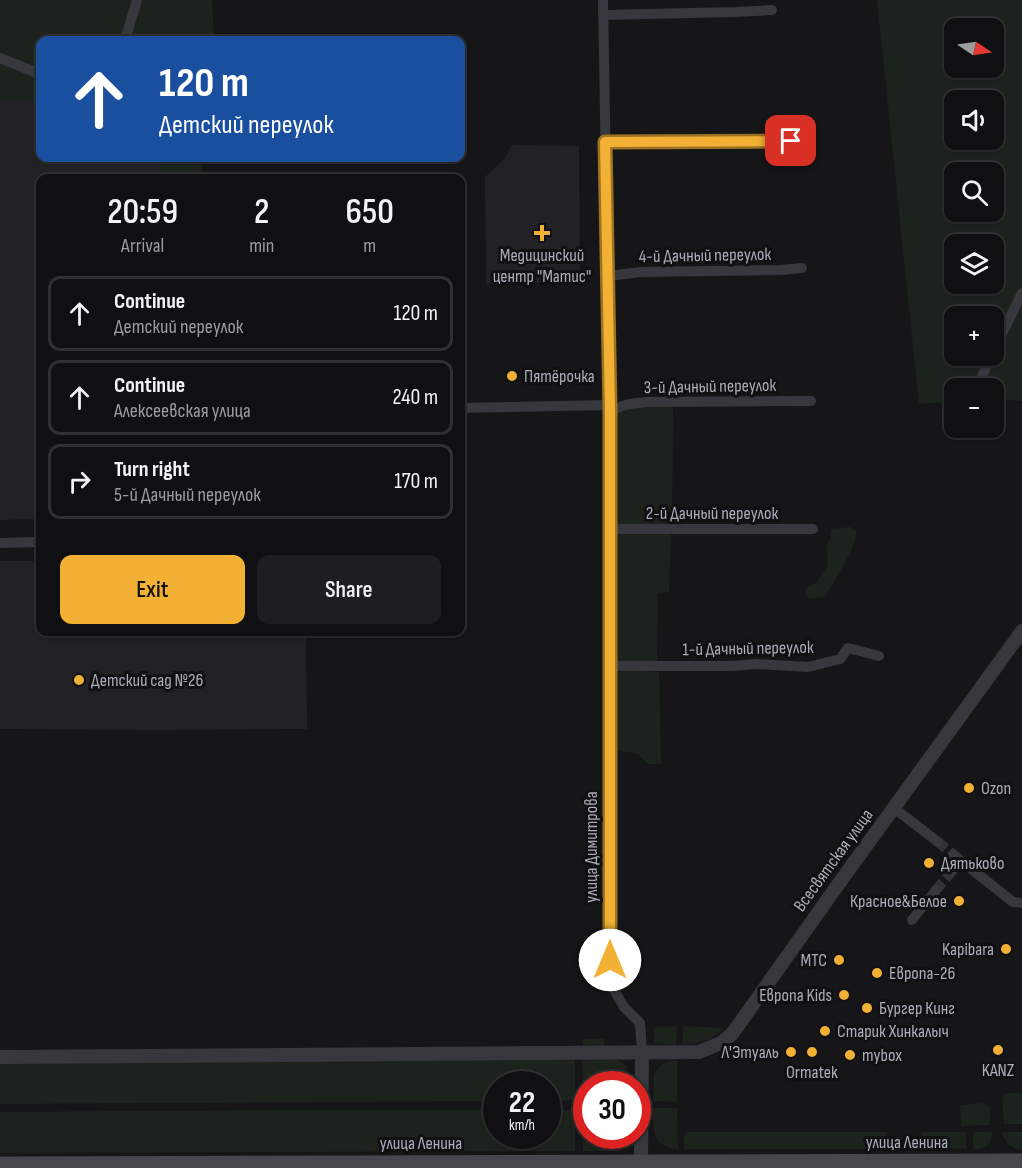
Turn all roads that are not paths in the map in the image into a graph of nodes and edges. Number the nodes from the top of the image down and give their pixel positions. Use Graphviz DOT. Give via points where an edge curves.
graph roads {
  1 [pos="137,0"];
  2 [pos="603,0"];
  3 [pos="772,10"];
  4 [pos="603,15"];
  5 [pos="126,36"];
  6 [pos="0,58"];
  7 [pos="36,72"];
  8 [pos="791,141"];
  9 [pos="605,142"];
  10 [pos="802,268"];
  11 [pos="608,276"];
  12 [pos="1022,293"];
  13 [pos="1004,330"];
  14 [pos="811,401"];
  15 [pos="465,408"];
  16 [pos="610,408"];
  17 [pos="610,529"];
  18 [pos="813,529"];
  19 [pos="0,543"];
  20 [pos="36,543"];
  21 [pos="1022,631"];
  22 [pos="879,656"];
  23 [pos="611,666"];
  24 [pos="894,808"];
  25 [pos="938,842"];
  26 [pos="951,872"];
  27 [pos="936,890"];
  28 [pos="1022,903"];
  29 [pos="912,920"];
  30 [pos="642,1052"];
  31 [pos="0,1057"];
  32 [pos="1022,1161"];
  33 [pos="0,1164"];
  34 [pos="611,1165"];
  35 [pos="641,1165"];
  36 [pos="999,1165"];
  1 -- 5 [label="street"];
  2 -- 4 [label="street, улица Димитрова"];
  3 -- 4 [label="street"];
  4 -- 9 [label="street, улица Димитрова"];
  6 -- 7 [label="street"];
  8 -- 9 [label="street"];
  9 -- 11 [label="street, улица Димитрова"];
  10 -- 11 [label="street, 4-й Дачный переулок"];
  11 -- 16 [label="street, улица Димитрова"];
  12 -- 13 [label="street"];
  14 -- 16 [label="street, 3-й Дачный переулок" via="646,402"];
  15 -- 16 [label="street, 3-й Дачный переулок"];
  16 -- 17 [label="street, улица Димитрова"];
  17 -- 18 [label="street, 2-й Дачный переулок"];
  17 -- 23 [label="street, улица Димитрова"];
  19 -- 20 [label="street"];
  21 -- 24 [label="street, Всесвятская улица"];
  22 -- 23 [label="street, 1-й Дачный переулок" via="848,648 840,659 808,667"];
  23 -- 30 [label="street, улица Димитрова" via="610,983 624,1007 640,1023"];
  24 -- 25 [label="street"];
  24 -- 30 [label="street, Всесвятская улица" via="732,1034 699,1052"];
  26 -- 28 [label="street" via="957,857 1013,902"];
  27 -- 29 [label="street"];
  30 -- 31 [label="street, Всесвятская улица"];
  30 -- 35 [label="street"];
  32 -- 36 [label="main road, улица Ленина"];
  33 -- 34 [label="main road, улица Ленина"];
  34 -- 35 [label="main road, улица Ленина"];
  35 -- 36 [label="main road, улица Ленина"];
}
